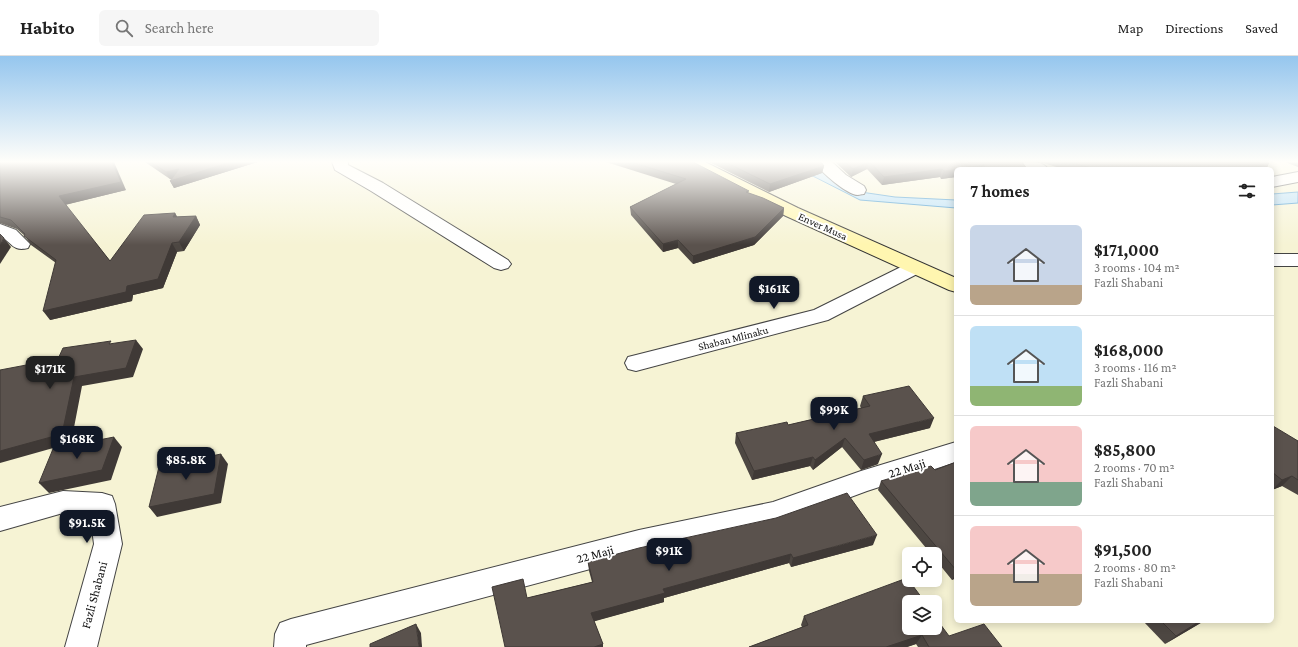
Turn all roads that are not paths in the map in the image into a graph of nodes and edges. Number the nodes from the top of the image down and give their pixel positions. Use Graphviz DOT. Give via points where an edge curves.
graph roads {
  1 [pos="381,190"];
  2 [pos="747,190"];
  3 [pos="0,229"];
  4 [pos="21,244"];
  5 [pos="1274,260"];
  6 [pos="1298,260"];
  7 [pos="501,264"];
  8 [pos="914,268"];
  9 [pos="954,285"];
  10 [pos="636,363"];
  11 [pos="954,453"];
  12 [pos="0,519"];
  13 [pos="81,647"];
  14 [pos="290,647"];
  1 -- 7 [label="street"];
  2 -- 8 [label="street, Enver Musa"];
  3 -- 4 [label="street"];
  5 -- 6 [label="street"];
  8 -- 9 [label="street, Enver Musa"];
  8 -- 10 [label="street, Shaban Mlinaku" via="821,315"];
  11 -- 14 [label="street, 22 Maji" via="861,482 773,514 639,543 291,634"];
  12 -- 13 [label="street, Fazli Shabani" via="63,502 102,504 108,544"];
}
